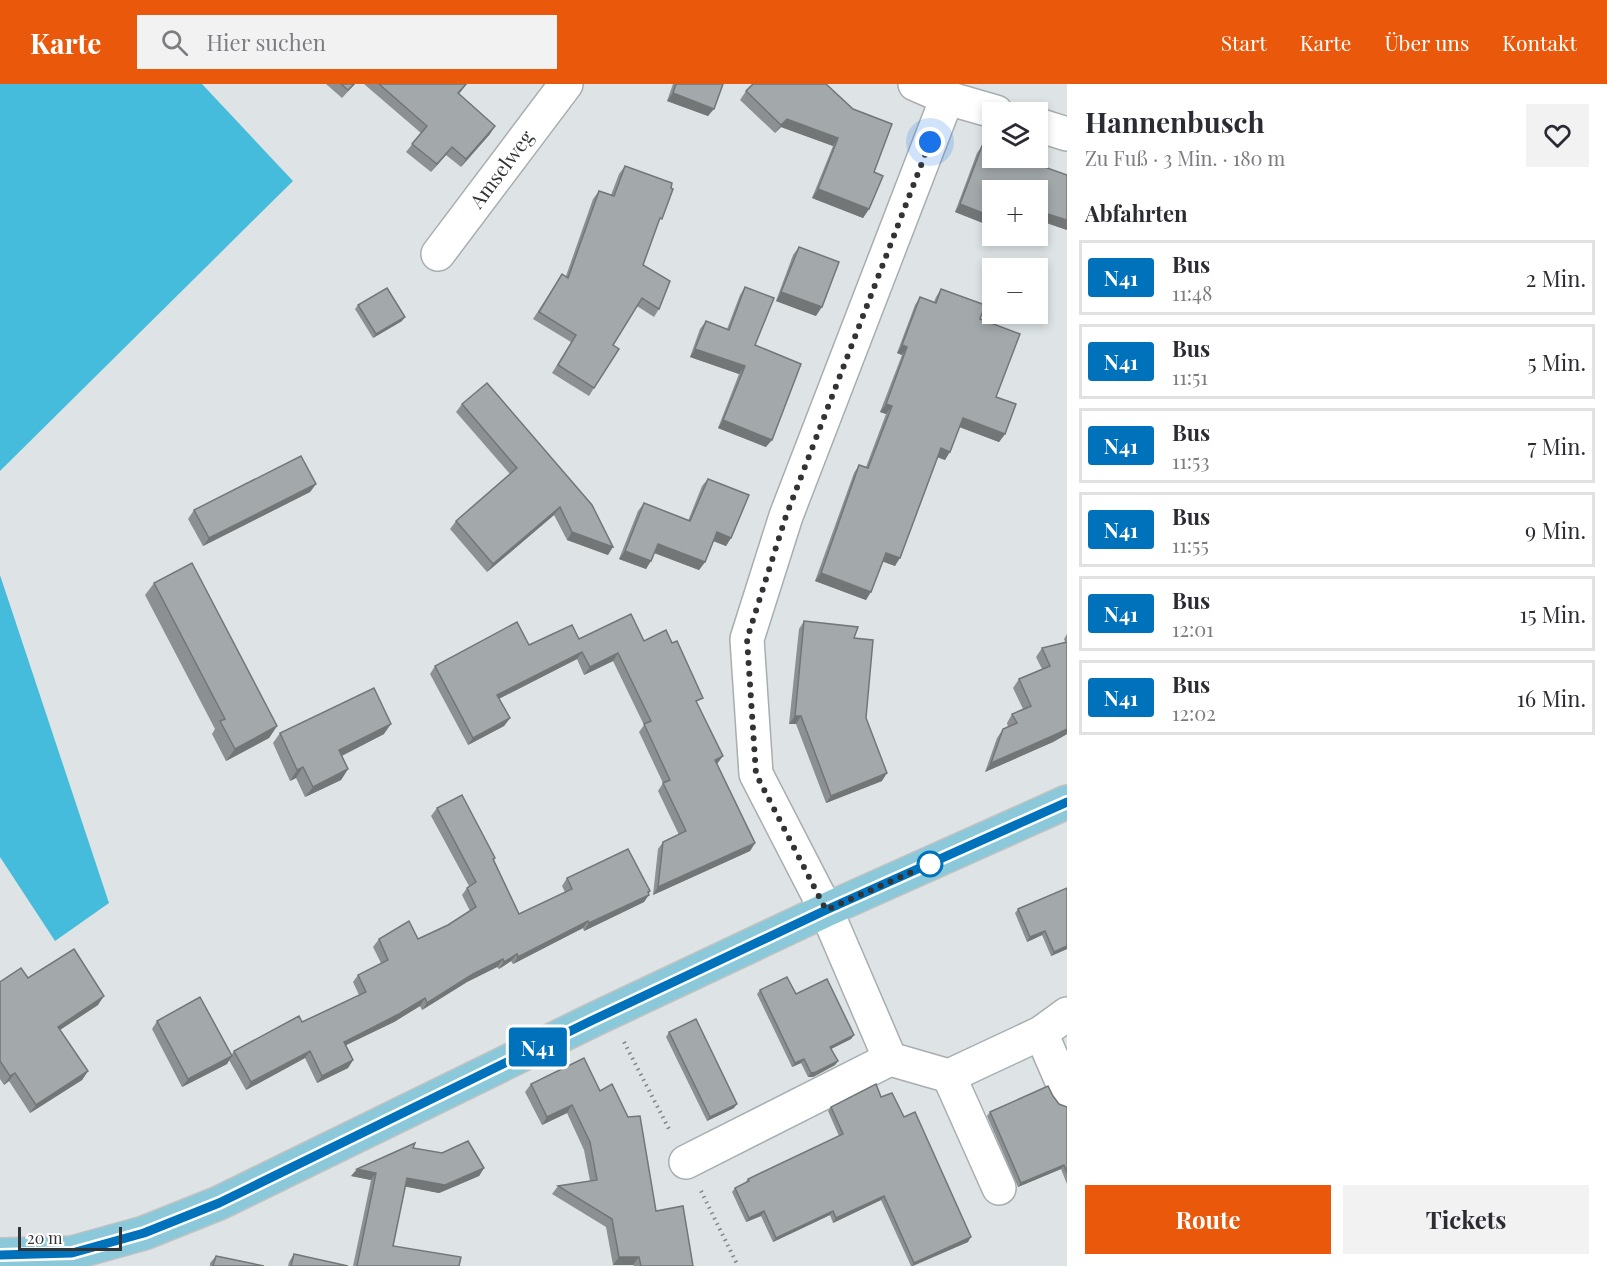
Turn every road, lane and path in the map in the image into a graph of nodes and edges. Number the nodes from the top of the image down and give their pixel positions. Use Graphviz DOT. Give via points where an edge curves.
graph roads {
  1 [pos="566,84"];
  2 [pos="915,84"];
  3 [pos="948,98"];
  4 [pos="982,108"];
  5 [pos="1048,128"];
  6 [pos="1067,134"];
  7 [pos="438,254"];
  8 [pos="1067,802"];
  9 [pos="826,910"];
  10 [pos="1054,1024"];
  11 [pos="890,1059"];
  12 [pos="949,1076"];
  13 [pos="1067,1093"];
  14 [pos="686,1162"];
  15 [pos="999,1188"];
  16 [pos="0,1255"];
  1 -- 7 [label="street, Amselweg"];
  2 -- 3 [label="street"];
  3 -- 4 [label="street"];
  3 -- 9 [label="street" via="786,516 747,639 756,774"];
  5 -- 6 [label="street"];
  8 -- 9 [label="main road"];
  9 -- 11 [label="street"];
  9 -- 16 [label="main road" via="219,1203 144,1233 72,1253"];
  10 -- 12 [label="street"];
  10 -- 13 [label="street"];
  11 -- 12 [label="street"];
  11 -- 14 [label="street"];
  12 -- 15 [label="street"];
}
